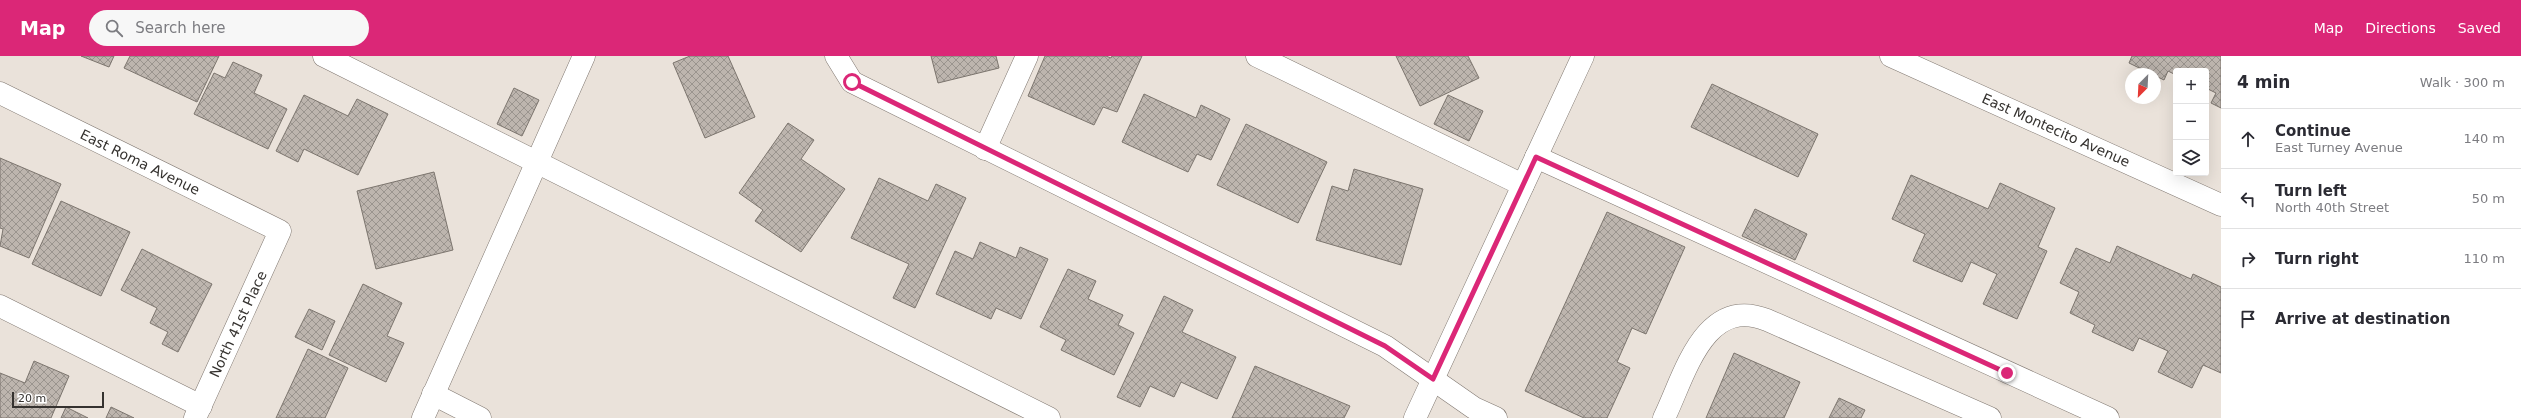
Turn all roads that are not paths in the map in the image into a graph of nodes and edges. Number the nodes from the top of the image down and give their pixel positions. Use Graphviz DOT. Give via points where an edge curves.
graph roads {
  1 [pos="324,56"];
  2 [pos="584,56"];
  3 [pos="836,56"];
  4 [pos="1027,56"];
  5 [pos="1257,56"];
  6 [pos="1583,56"];
  7 [pos="1890,56"];
  8 [pos="0,93"];
  9 [pos="985,149"];
  10 [pos="1536,157"];
  11 [pos="538,162"];
  12 [pos="1523,185"];
  13 [pos="2221,205"];
  14 [pos="280,231"];
  15 [pos="0,306"];
  16 [pos="1433,379"];
  17 [pos="433,394"];
  18 [pos="198,412"];
  19 [pos="423,418"];
  20 [pos="480,418"];
  21 [pos="1049,418"];
  22 [pos="1415,418"];
  23 [pos="1496,418"];
  24 [pos="1664,418"];
  25 [pos="1990,418"];
  26 [pos="2108,418"];
  1 -- 11 [label="street"];
  2 -- 11 [label="street"];
  3 -- 9 [label="street" via="852,82"];
  4 -- 9 [label="street"];
  5 -- 12 [label="street"];
  6 -- 10 [label="street"];
  7 -- 13 [label="street, East Montecito Avenue"];
  8 -- 14 [label="street, East Roma Avenue"];
  9 -- 16 [label="street" via="1385,346"];
  10 -- 12 [label="street"];
  10 -- 26 [label="street"];
  11 -- 17 [label="street"];
  11 -- 21 [label="street"];
  12 -- 16 [label="street"];
  14 -- 18 [label="street, North 41st Place"];
  15 -- 18 [label="street"];
  16 -- 22 [label="street"];
  16 -- 23 [label="street" via="1474,408"];
  17 -- 19 [label="street"];
  17 -- 20 [label="street"];
  24 -- 25 [label="street" via="1701,340 1714,325 1727,317 1741,314 1767,320"];
}
